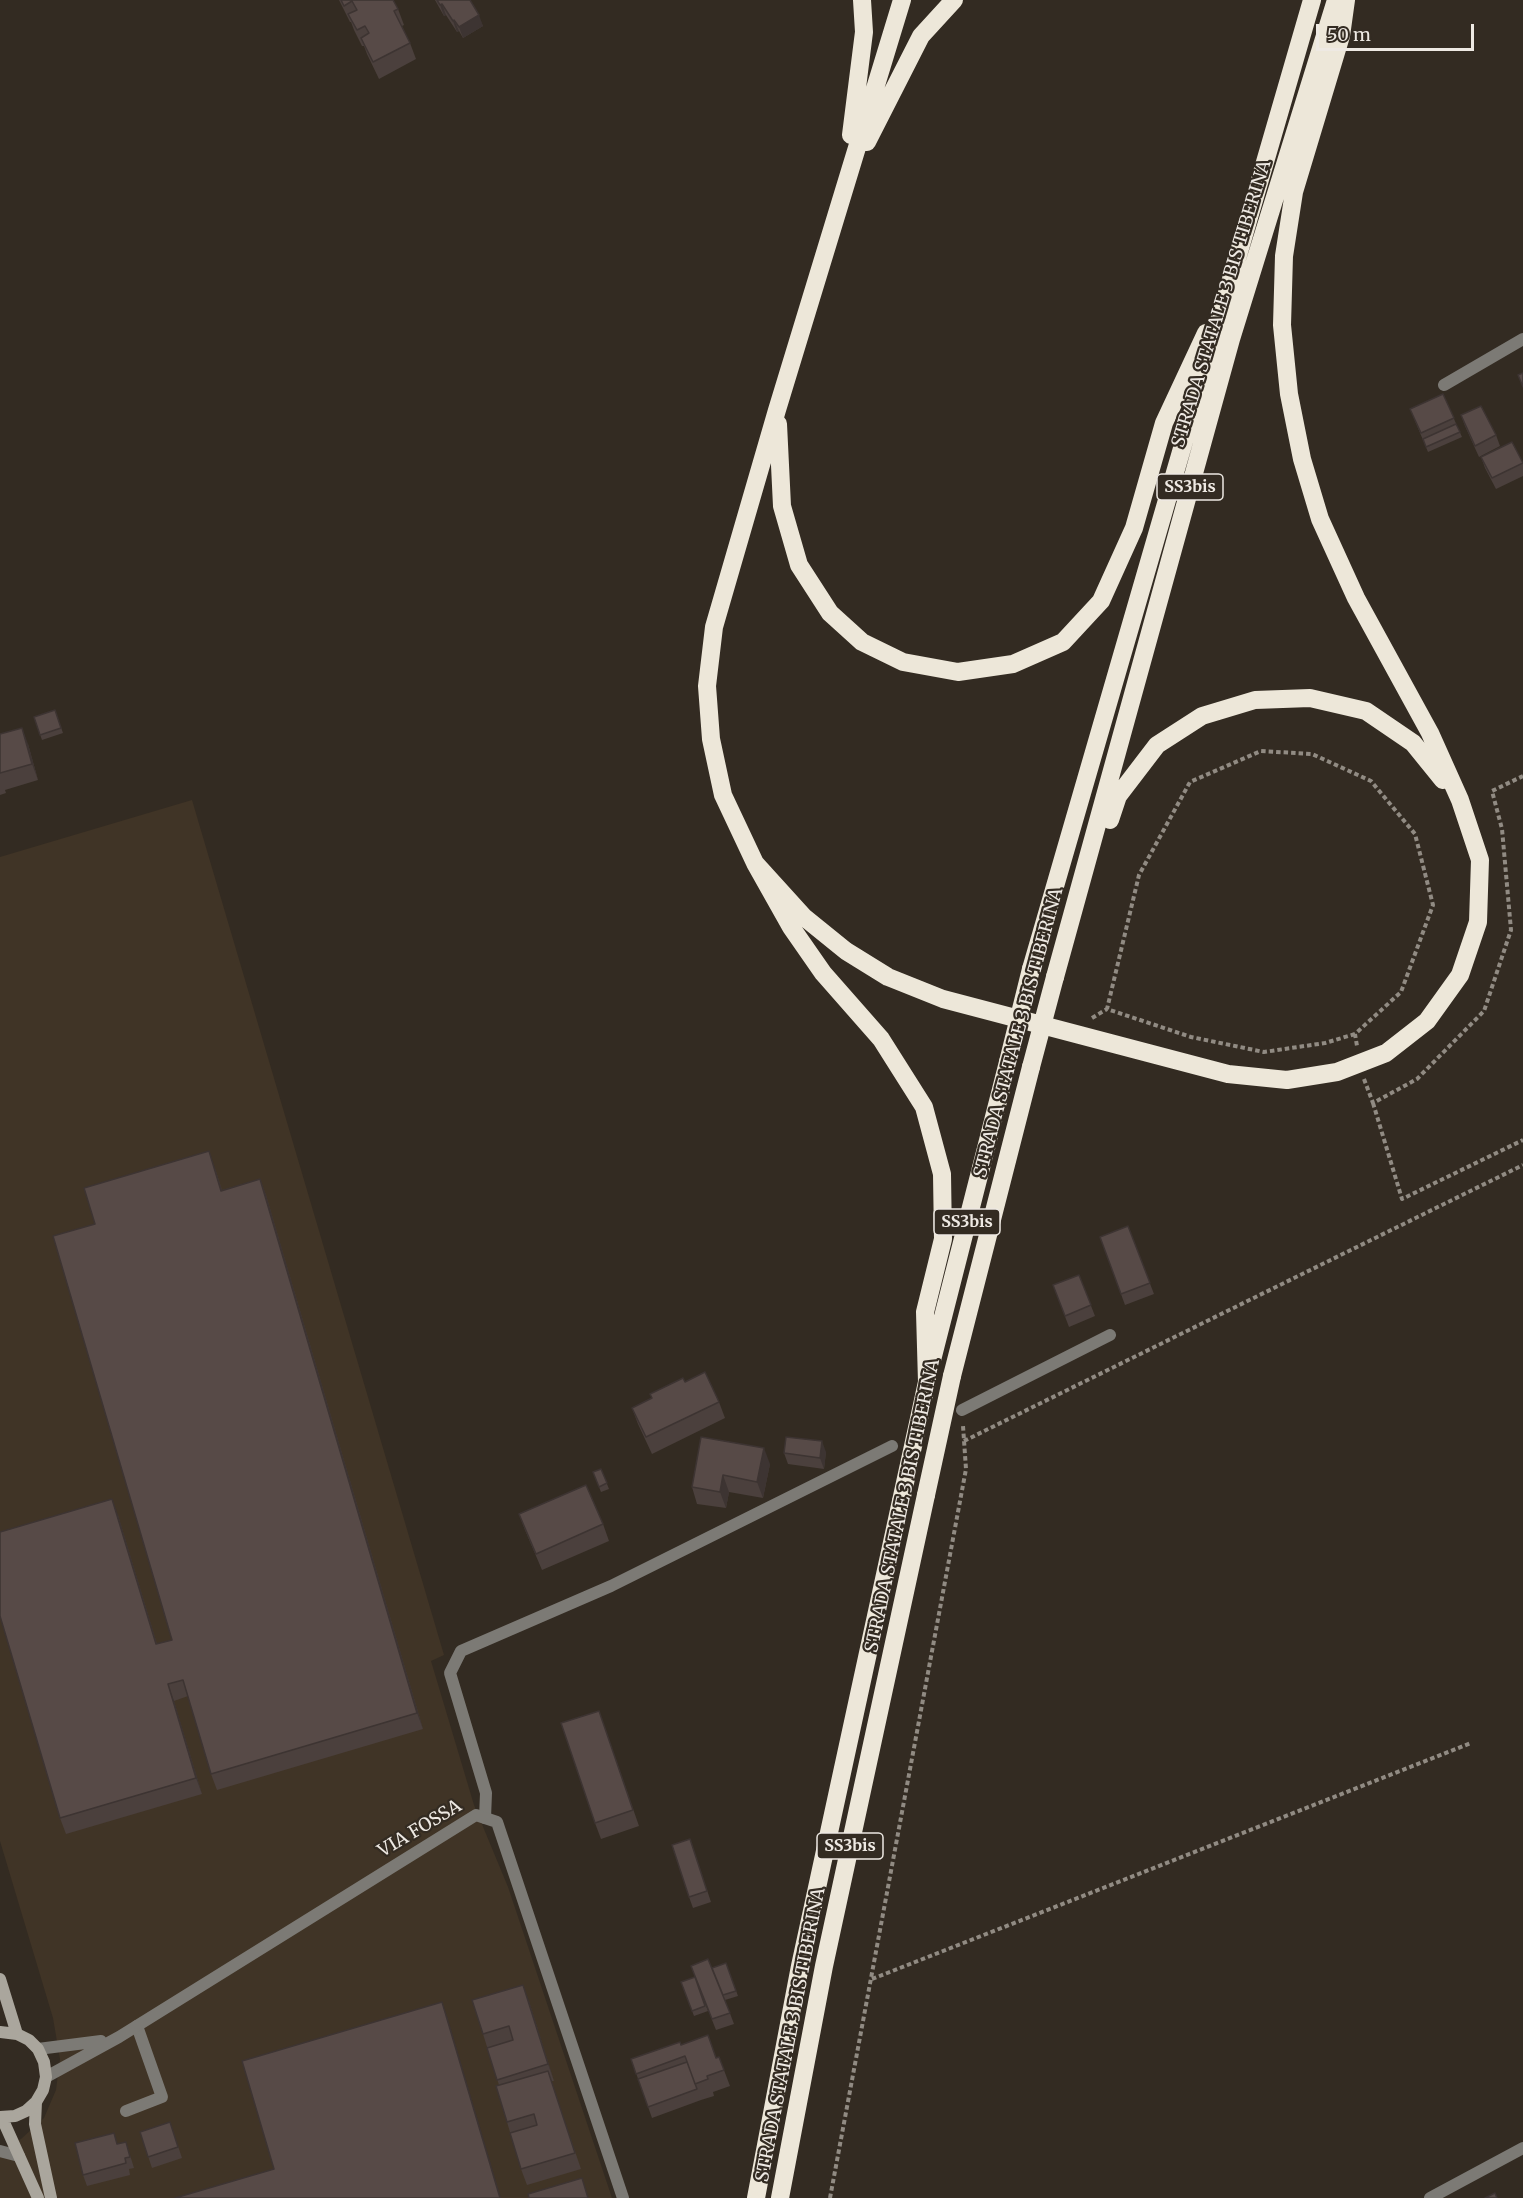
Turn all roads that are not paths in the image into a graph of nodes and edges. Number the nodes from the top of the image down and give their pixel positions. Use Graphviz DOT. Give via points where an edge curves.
graph roads {
  1 [pos="861,0"];
  2 [pos="902,0"];
  3 [pos="954,0"];
  4 [pos="1312,0"];
  5 [pos="1336,0"];
  6 [pos="1346,0"];
  7 [pos="845,186"];
  8 [pos="1229,284"];
  9 [pos="1523,339"];
  10 [pos="1444,385"];
  11 [pos="777,410"];
  12 [pos="1460,800"];
  13 [pos="755,863"];
  14 [pos="1055,977"];
  15 [pos="1110,1335"];
  16 [pos="927,1382"];
  17 [pos="962,1410"];
  18 [pos="892,1446"];
  19 [pos="486,1818"];
  20 [pos="0,1979"];
  21 [pos="137,2026"];
  22 [pos="0,2032"];
  23 [pos="17,2034"];
  24 [pos="119,2037"];
  25 [pos="38,2049"];
  26 [pos="46,2077"];
  27 [pos="36,2102"];
  28 [pos="126,2111"];
  29 [pos="1,2118"];
  30 [pos="1523,2148"];
  31 [pos="0,2151"];
  32 [pos="19,2156"];
  33 [pos="38,2198"];
  34 [pos="51,2198"];
  35 [pos="623,2198"];
  36 [pos="756,2198"];
  37 [pos="780,2198"];
  38 [pos="1430,2198"];
  1 -- 7 [label="highway" via="864,32"];
  2 -- 7 [label="highway"];
  3 -- 7 [label="highway" via="921,36"];
  4 -- 8 [label="highway, STRADA STATALE 3 BIS TIBERINA / SS3bis"];
  5 -- 14 [label="highway, STRADA STATALE 3 BIS TIBERINA / SS3bis" via="1231,339"];
  6 -- 12 [label="highway" via="1341,36 1294,192 1284,256 1282,325 1289,394 1302,459 1320,519 1356,598 1430,733"];
  7 -- 11 [label="highway"];
  8 -- 11 [label="highway" via="1164,423 1134,528 1101,601 1063,642 1013,664 958,672 903,662 862,642 830,612 799,565 782,506"];
  8 -- 16 [label="highway, STRADA STATALE 3 BIS TIBERINA / SS3bis, bridge" via="1031,969"];
  9 -- 10 [label="street"];
  11 -- 13 [label="highway" via="714,627 707,686 711,739 723,795"];
  12 -- 13 [label="highway" via="1480,860 1478,922 1460,975 1427,1020 1386,1053 1337,1072 1287,1080 1228,1074 943,999 888,977 846,951 804,917"];
  12 -- 14 [label="highway" via="1413,743 1366,711 1310,698 1255,700 1202,716 1157,745 1118,796"];
  13 -- 16 [label="highway" via="791,927 823,973 880,1039 924,1107 942,1174 943,1239 925,1312"];
  14 -- 37 [label="highway, STRADA STATALE 3 BIS TIBERINA / SS3bis, bridge" via="952,1376 824,1966"];
  15 -- 17 [label="street"];
  16 -- 36 [label="highway, STRADA STATALE 3 BIS TIBERINA / SS3bis, bridge" via="800,1966"];
  18 -- 19 [label="street" via="610,1586 461,1651 450,1673 486,1793"];
  19 -- 21 [label="street, VIA FOSSA" via="476,1815"];
  19 -- 35 [label="street, VIA FOSSA" via="497,1822"];
  20 -- 23 [label="main road"];
  21 -- 24 [label="street, VIA FOSSA"];
  21 -- 28 [label="street" via="162,2097"];
  22 -- 23 [label="main road"];
  23 -- 25 [label="main road"];
  24 -- 25 [label="street, VIA FOSSA"];
  24 -- 26 [label="street, VIA FOSSA"];
  25 -- 26 [label="main road"];
  26 -- 27 [label="main road"];
  27 -- 29 [label="main road" via="26,2111"];
  27 -- 34 [label="main road" via="35,2124"];
  29 -- 32 [label="main road"];
  30 -- 38 [label="street"];
  31 -- 32 [label="street"];
  32 -- 33 [label="main road"];
}
